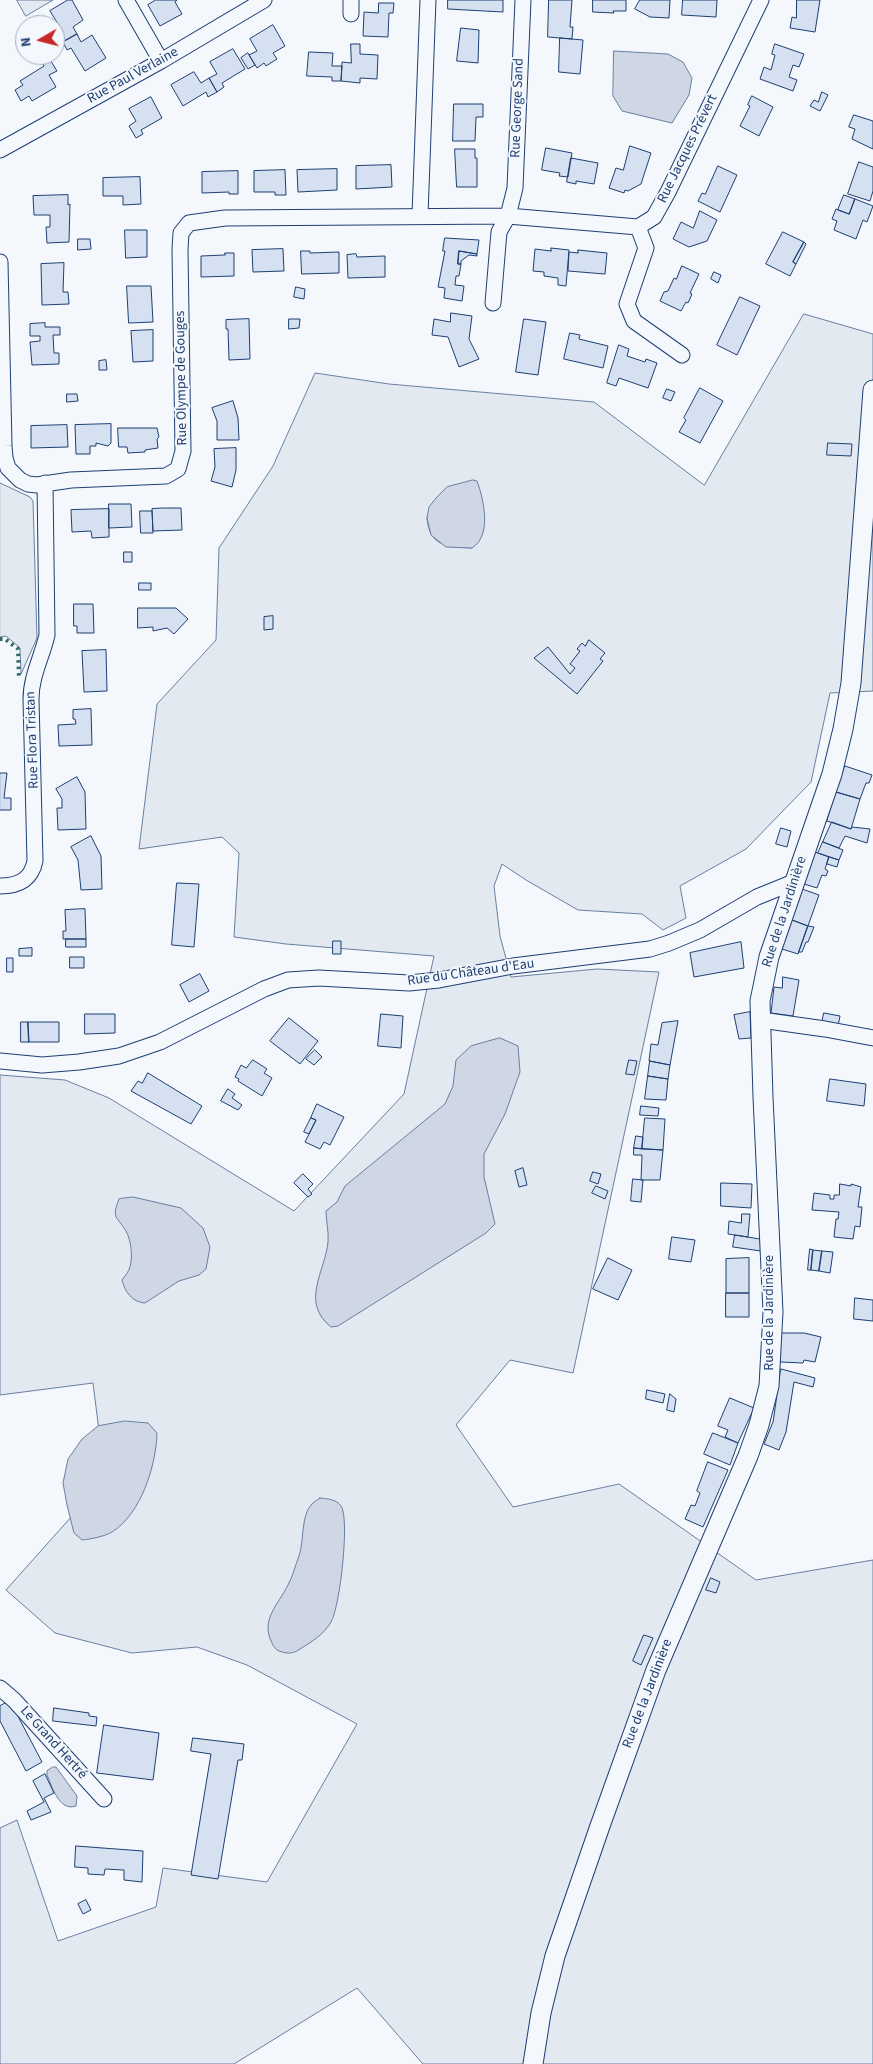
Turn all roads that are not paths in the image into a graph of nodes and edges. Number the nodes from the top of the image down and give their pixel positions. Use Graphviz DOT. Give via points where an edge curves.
graph roads {
  1 [pos="126,0"];
  2 [pos="264,0"];
  3 [pos="428,0"];
  4 [pos="522,0"];
  5 [pos="761,0"];
  6 [pos="161,61"];
  7 [pos="0,150"];
  8 [pos="420,215"];
  9 [pos="508,216"];
  10 [pos="638,227"];
  11 [pos="0,262"];
  12 [pos="1,303"];
  13 [pos="492,303"];
  14 [pos="682,355"];
  15 [pos="873,390"];
  16 [pos="45,484"];
  17 [pos="794,882"];
  18 [pos="0,886"];
  19 [pos="760,1020"];
  20 [pos="873,1038"];
  21 [pos="0,1061"];
  22 [pos="0,1688"];
  23 [pos="104,1799"];
  24 [pos="533,2064"];
  1 -- 6 [label="street"];
  2 -- 6 [label="street, Rue Paul Verlaine"];
  3 -- 8 [label="street"];
  4 -- 9 [label="street, Rue George Sand" via="515,188"];
  5 -- 10 [label="street, Rue Jacques Prévert" via="668,192 654,217"];
  6 -- 7 [label="street, Rue Paul Verlaine"];
  8 -- 9 [label="street, Rue Olympe de Gouges"];
  8 -- 16 [label="street, Rue Olympe de Gouges" via="225,218 189,223 181,233 183,451 178,469 166,476 150,478 71,480"];
  9 -- 10 [label="street"];
  9 -- 13 [label="street, Rue George Sand" via="498,232"];
  10 -- 14 [label="street" via="646,248 627,304 634,321"];
  11 -- 12 [label="street, Rue Olympe de Gouges"];
  12 -- 16 [label="street, Rue Olympe de Gouges" via="5,458 8,468 20,480"];
  15 -- 17 [label="street, Rue de la Jardinière" via="851,684 832,774"];
  16 -- 18 [label="street, Rue Flora Tristan" via="47,635 33,675 30,699 35,861 24,881"];
  17 -- 19 [label="street, Rue de la Jardinière" via="769,957 760,1001"];
  17 -- 21 [label="street, Rue du Château d'Eau" via="757,897 700,930 650,948 409,983 319,978 288,980 160,1042 119,1056 42,1065"];
  19 -- 20 [label="street"];
  19 -- 24 [label="street, Rue de la Jardinière" via="773,1312 769,1386 748,1456 656,1670 597,1835 555,1956"];
  22 -- 23 [label="street, Le Grand Hertré"];
}
